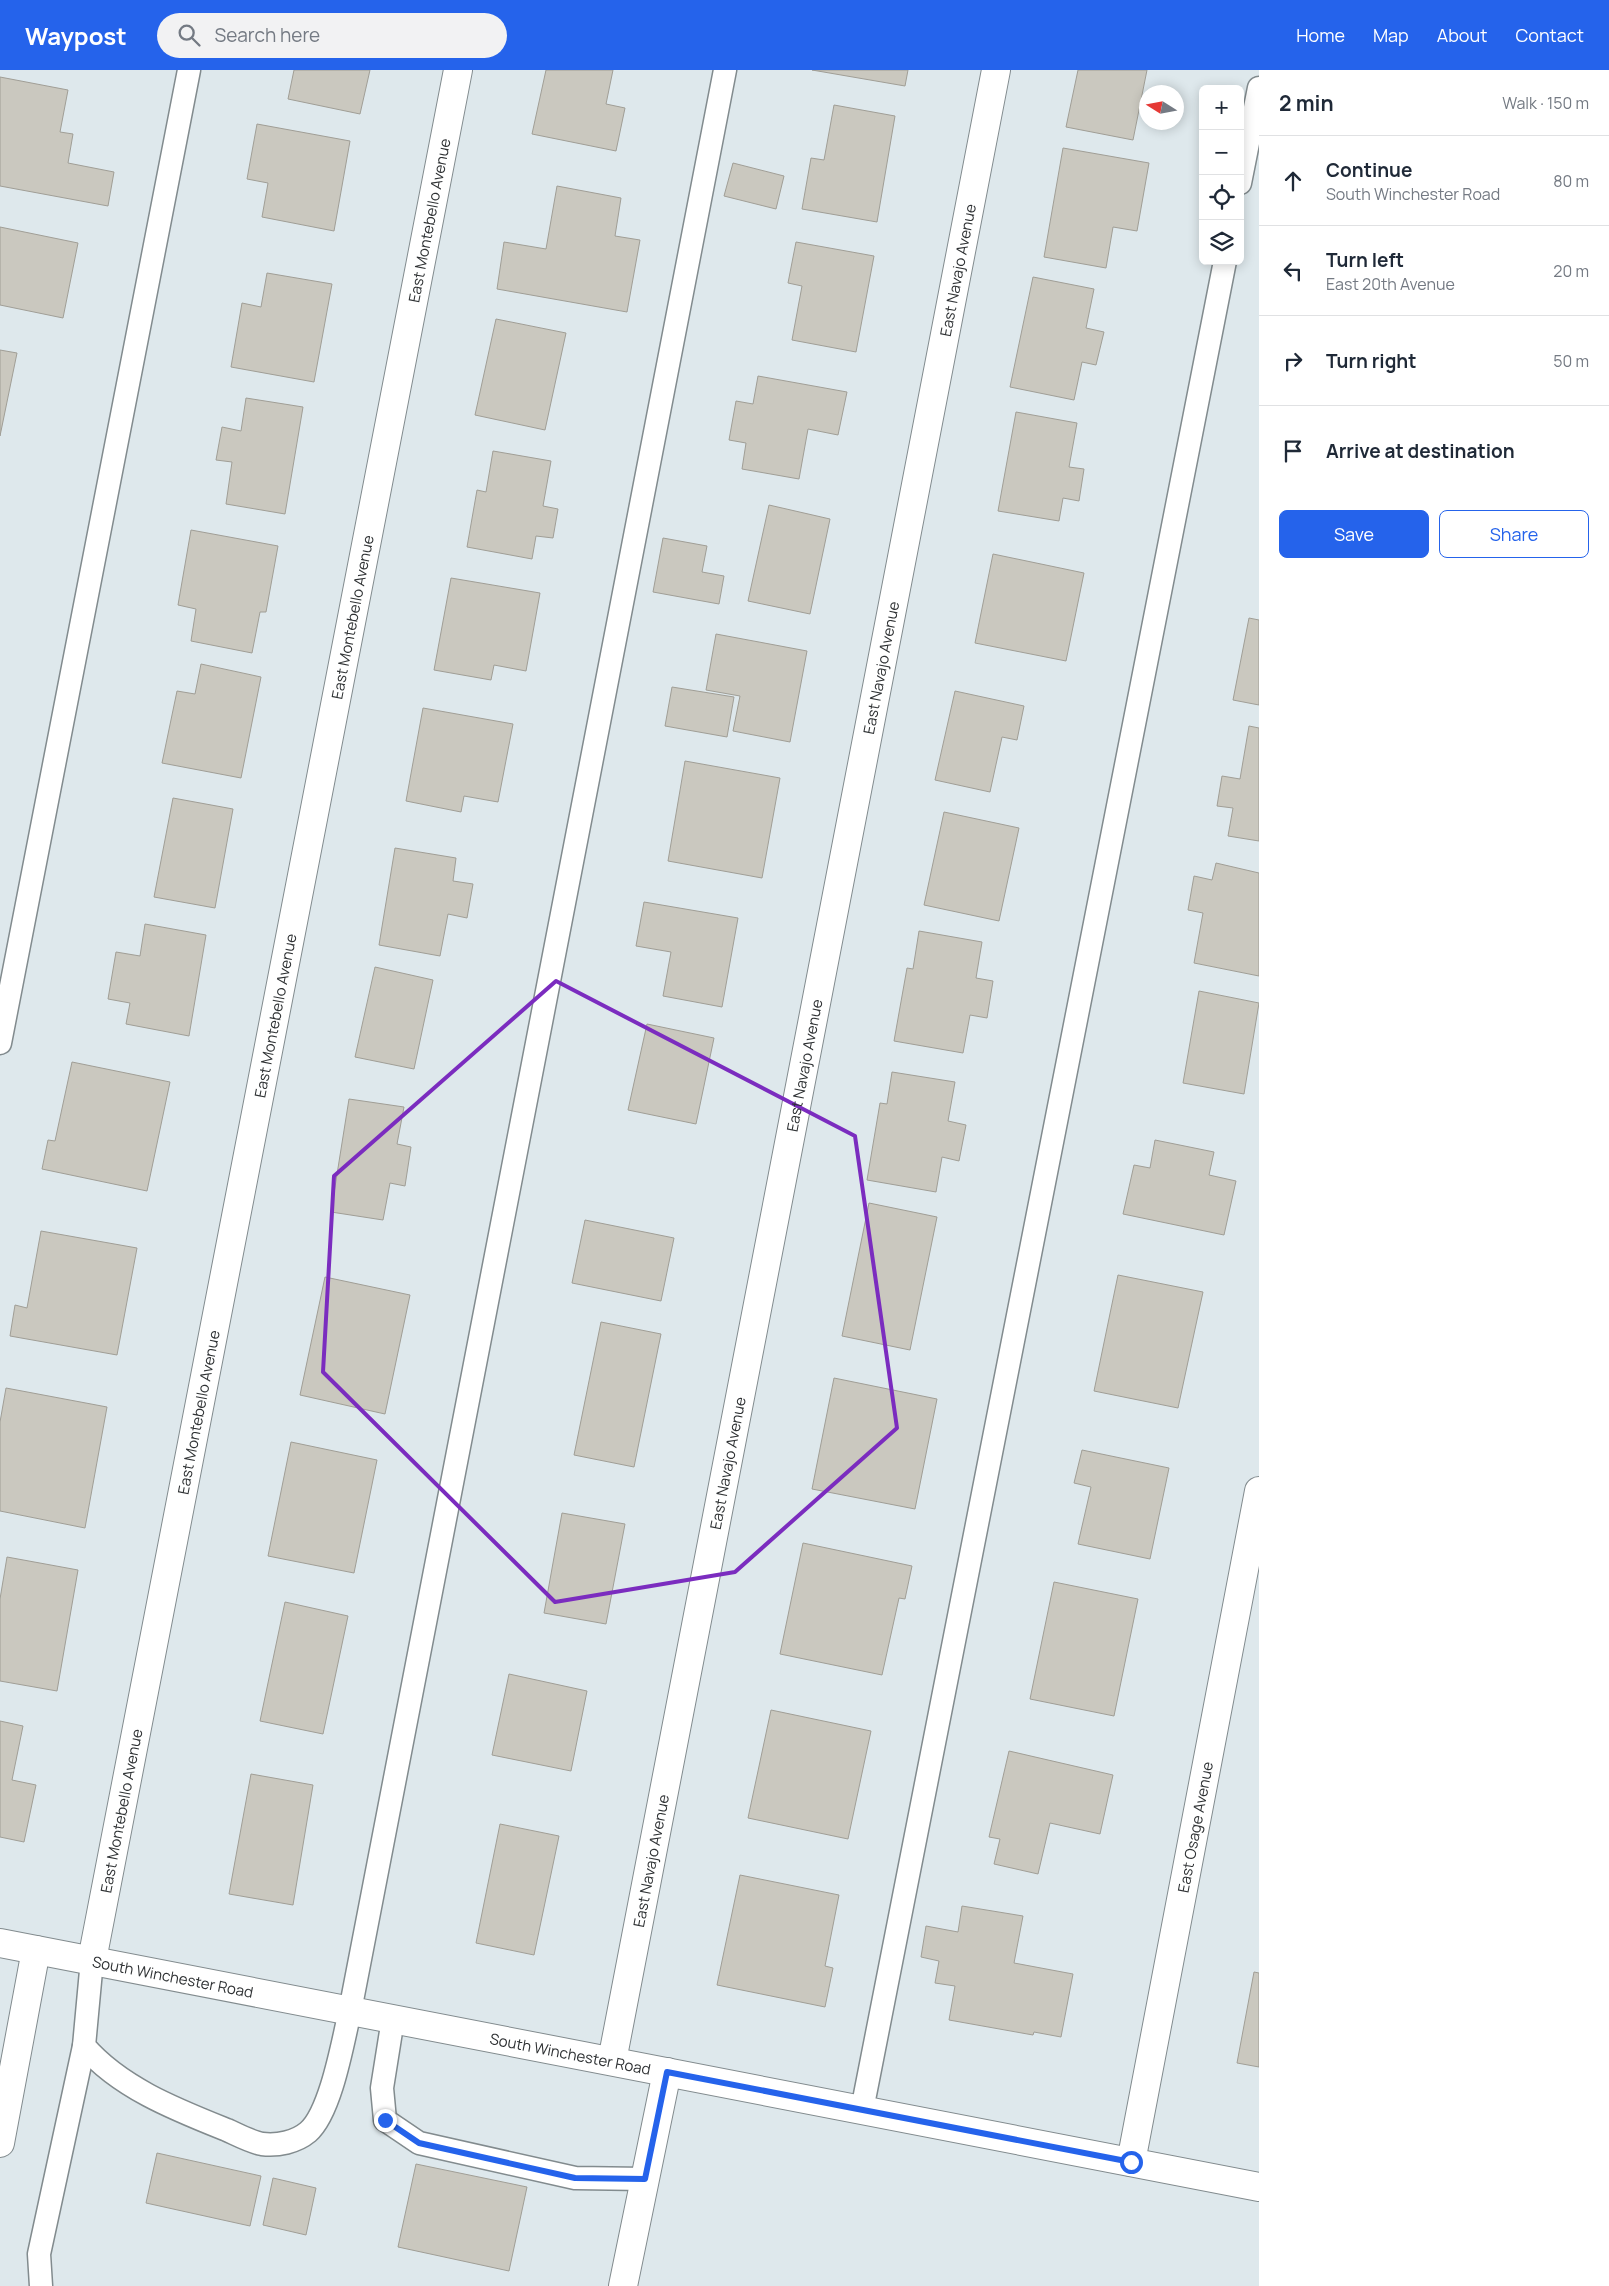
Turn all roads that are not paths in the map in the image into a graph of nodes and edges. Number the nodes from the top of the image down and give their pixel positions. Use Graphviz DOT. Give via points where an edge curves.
graph roads {
  1 [pos="189,70"];
  2 [pos="458,70"];
  3 [pos="726,70"];
  4 [pos="996,70"];
  5 [pos="1259,88"];
  6 [pos="1242,175"];
  7 [pos="1224,265"];
  8 [pos="0,1043"];
  9 [pos="1259,1491"];
  10 [pos="0,1942"];
  11 [pos="36,1950"];
  12 [pos="92,1960"];
  13 [pos="350,2011"];
  14 [pos="393,2019"];
  15 [pos="84,2046"];
  16 [pos="612,2061"];
  17 [pos="667,2072"];
  18 [pos="862,2110"];
  19 [pos="0,2143"];
  20 [pos="1131,2162"];
  21 [pos="645,2179"];
  22 [pos="1259,2187"];
  23 [pos="41,2286"];
  24 [pos="622,2286"];
  1 -- 8 [label="lane"];
  2 -- 12 [label="street, East Montebello Avenue"];
  3 -- 13 [label="lane"];
  4 -- 16 [label="street, East Navajo Avenue"];
  5 -- 6 [label="lane"];
  7 -- 18 [label="lane"];
  9 -- 20 [label="street, East Osage Avenue"];
  10 -- 11 [label="street, South Winchester Road"];
  11 -- 12 [label="street, South Winchester Road"];
  11 -- 19 [label="street"];
  12 -- 13 [label="street, South Winchester Road"];
  12 -- 15 [label="lane"];
  13 -- 14 [label="street, South Winchester Road"];
  13 -- 15 [label="lane" via="336,2073 321,2114 308,2132 285,2144 261,2144 176,2110 95,2060"];
  14 -- 16 [label="street, South Winchester Road"];
  14 -- 21 [label="lane" via="382,2088 385,2120 419,2143 575,2178"];
  15 -- 23 [label="lane" via="39,2254"];
  16 -- 17 [label="street, South Winchester Road"];
  17 -- 18 [label="street, South Winchester Road"];
  17 -- 21 [label="street"];
  18 -- 20 [label="street, South Winchester Road"];
  20 -- 22 [label="street, South Winchester Road"];
  21 -- 24 [label="street"];
}
